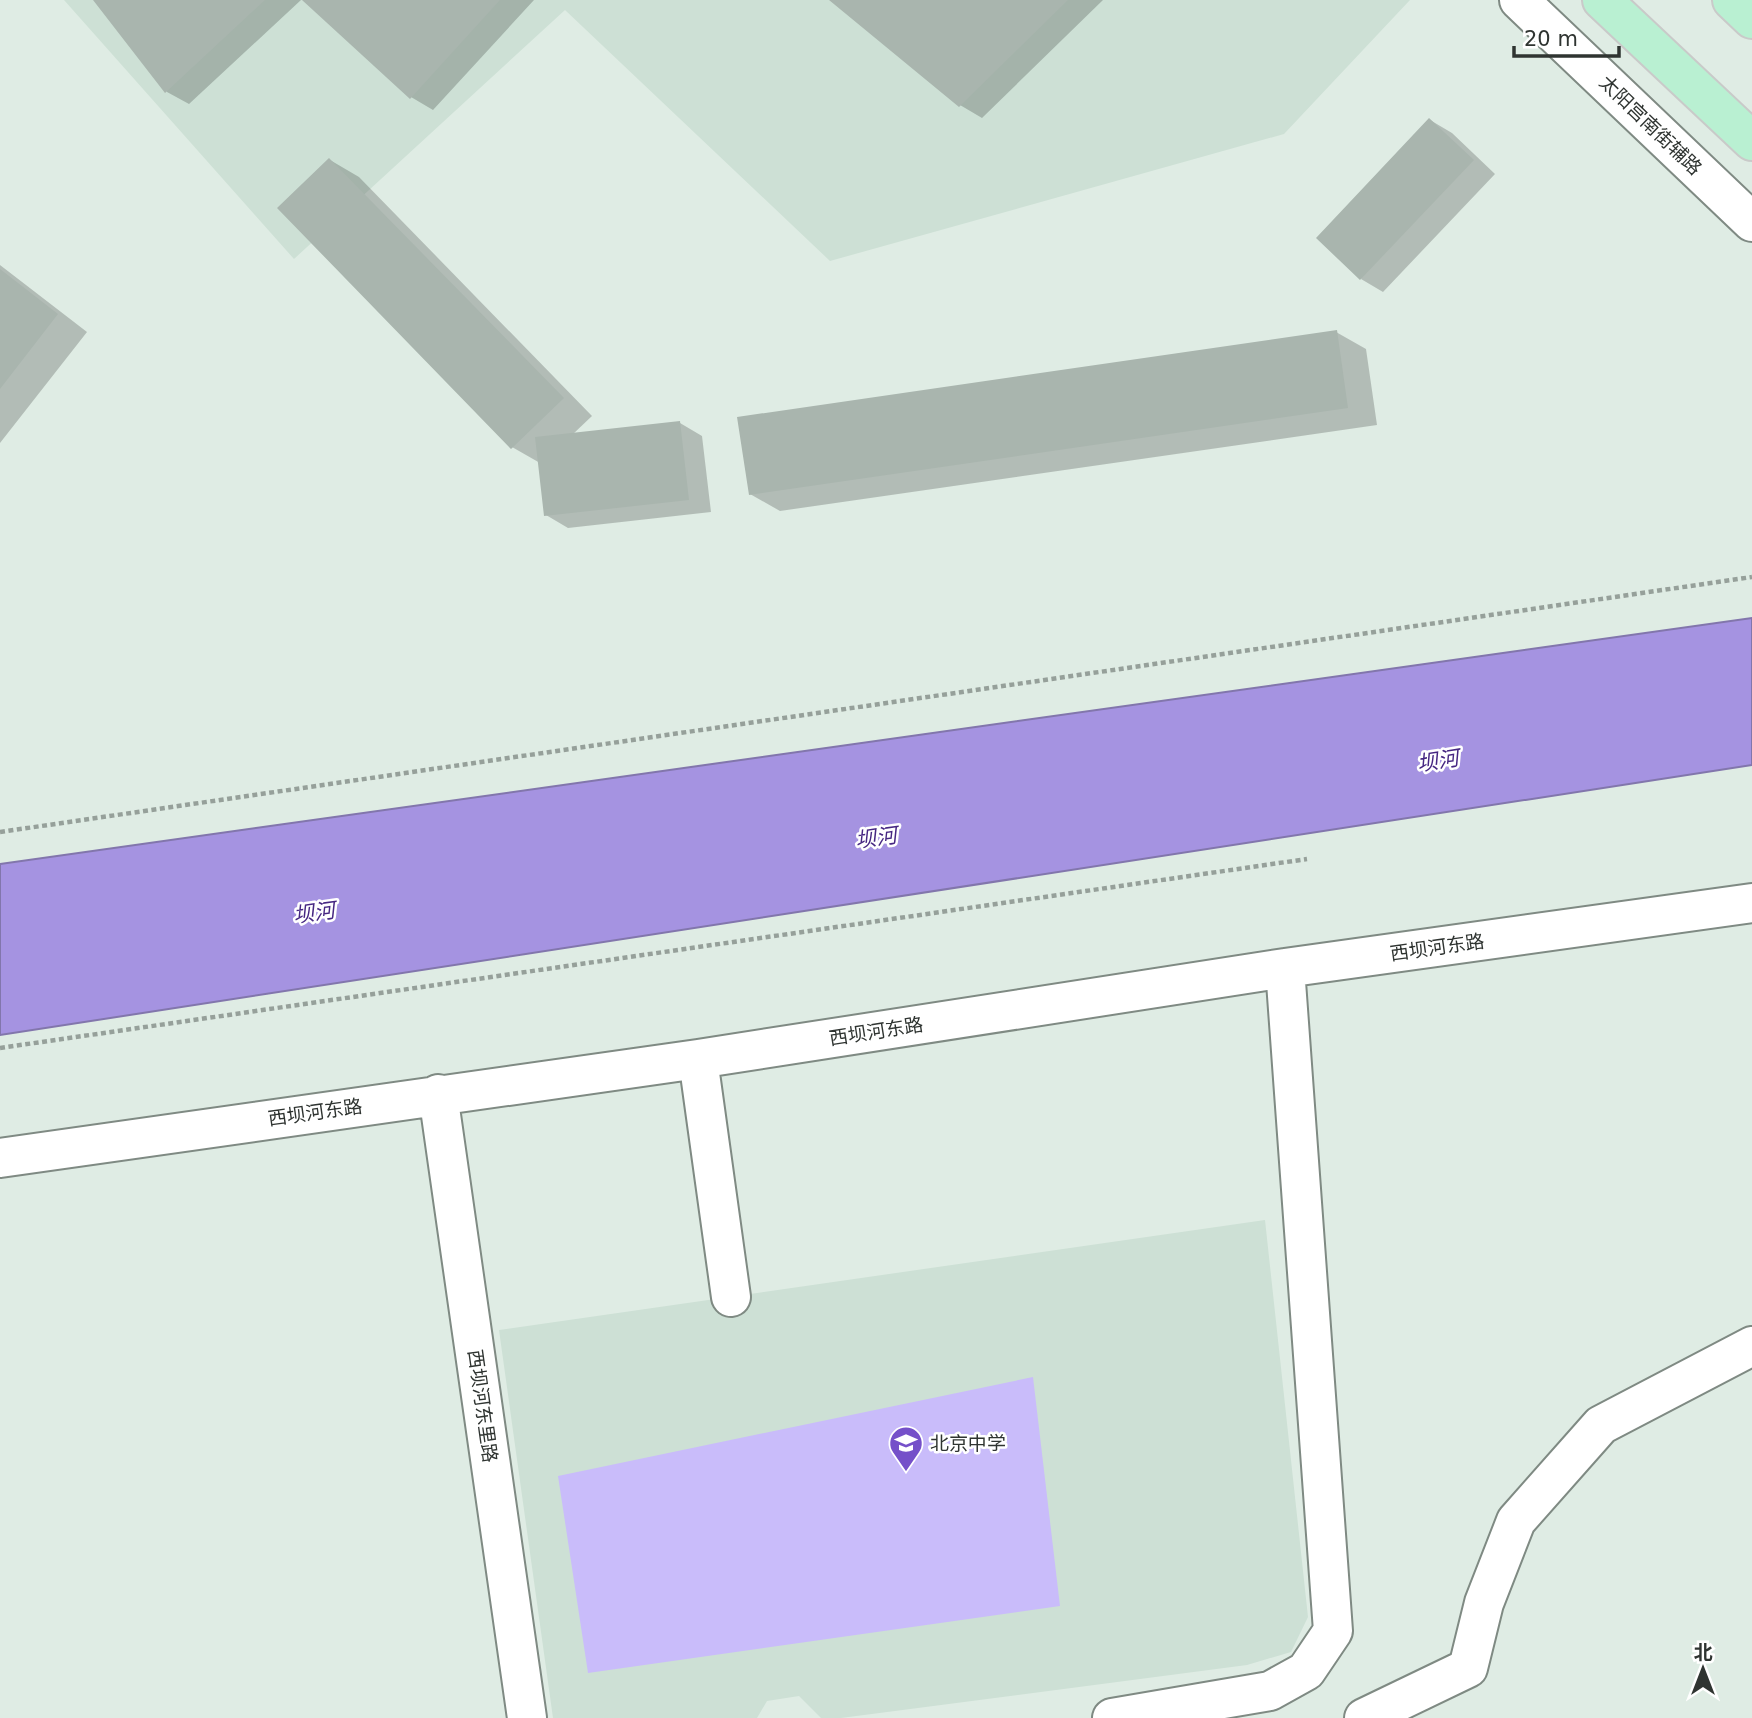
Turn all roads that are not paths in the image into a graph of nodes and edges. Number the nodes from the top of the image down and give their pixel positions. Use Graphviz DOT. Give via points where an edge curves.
graph roads {
  1 [pos="1519,0"];
  2 [pos="1602,0"];
  3 [pos="1732,0"];
  4 [pos="1752,19"];
  5 [pos="1752,141"];
  6 [pos="1752,222"];
  7 [pos="1752,903"];
  8 [pos="1285,968"];
  9 [pos="698,1059"];
  10 [pos="438,1094"];
  11 [pos="0,1158"];
  12 [pos="731,1297"];
  13 [pos="1752,1346"];
  14 [pos="527,1718"];
  15 [pos="1112,1718"];
  16 [pos="1364,1718"];
  1 -- 6 [label="street, 太阳宫南街辅路"];
  2 -- 5 [label="main road"];
  3 -- 4 [label="main road"];
  7 -- 8 [label="street, 西坝河东路"];
  8 -- 9 [label="street, 西坝河东路"];
  8 -- 15 [label="street" via="1334,1631 1306,1671 1270,1691"];
  9 -- 10 [label="street, 西坝河东路"];
  9 -- 12 [label="street"];
  10 -- 11 [label="street, 西坝河东路"];
  10 -- 14 [label="street, 西坝河东里路"];
  13 -- 16 [label="street" via="1601,1424 1516,1521 1484,1603 1468,1668"];
}
